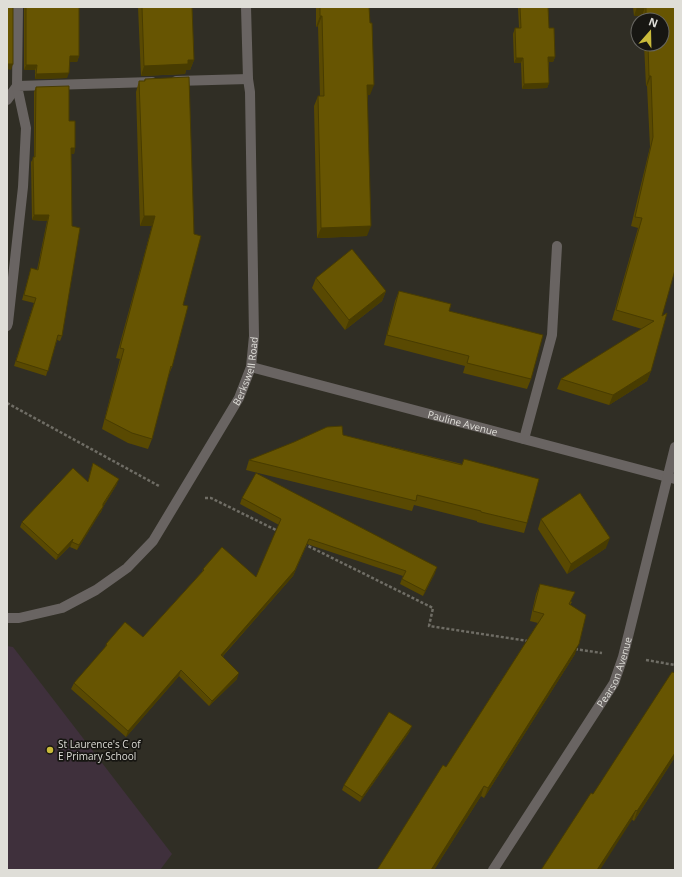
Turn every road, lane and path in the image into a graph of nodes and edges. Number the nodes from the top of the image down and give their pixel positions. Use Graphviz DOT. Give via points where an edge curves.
graph roads {
  1 [pos="18,7"];
  2 [pos="246,7"];
  3 [pos="248,79"];
  4 [pos="17,86"];
  5 [pos="7,100"];
  6 [pos="557,246"];
  7 [pos="7,326"];
  8 [pos="251,366"];
  9 [pos="7,402"];
  10 [pos="524,439"];
  11 [pos="675,447"];
  12 [pos="671,478"];
  13 [pos="178,498"];
  14 [pos="280,532"];
  15 [pos="301,543"];
  16 [pos="7,618"];
  17 [pos="530,642"];
  18 [pos="569,648"];
  19 [pos="623,657"];
  20 [pos="675,665"];
  21 [pos="493,870"];
  1 -- 4 [label="street"];
  2 -- 3 [label="street, Berkswell Road"];
  3 -- 4 [label="street"];
  3 -- 8 [label="street, Berkswell Road" via="254,336"];
  4 -- 5 [label="street"];
  4 -- 7 [label="street" via="26,128 23,186"];
  6 -- 10 [label="street" via="552,335"];
  8 -- 10 [label="street, Pauline Avenue"];
  8 -- 13 [label="street, Berkswell Road" via="239,398"];
  9 -- 13 [label="path"];
  10 -- 12 [label="street, Pauline Avenue"];
  11 -- 12 [label="street, Pearson Avenue"];
  12 -- 19 [label="street, Pearson Avenue"];
  13 -- 14 [label="path" via="211,498"];
  13 -- 16 [label="street, Berkswell Road" via="153,540 127,568 96,590 62,608 19,618"];
  15 -- 17 [label="path" via="433,608 429,626"];
  18 -- 19 [label="path"];
  19 -- 20 [label="path"];
  19 -- 21 [label="street, Pearson Avenue" via="614,683"];
}
